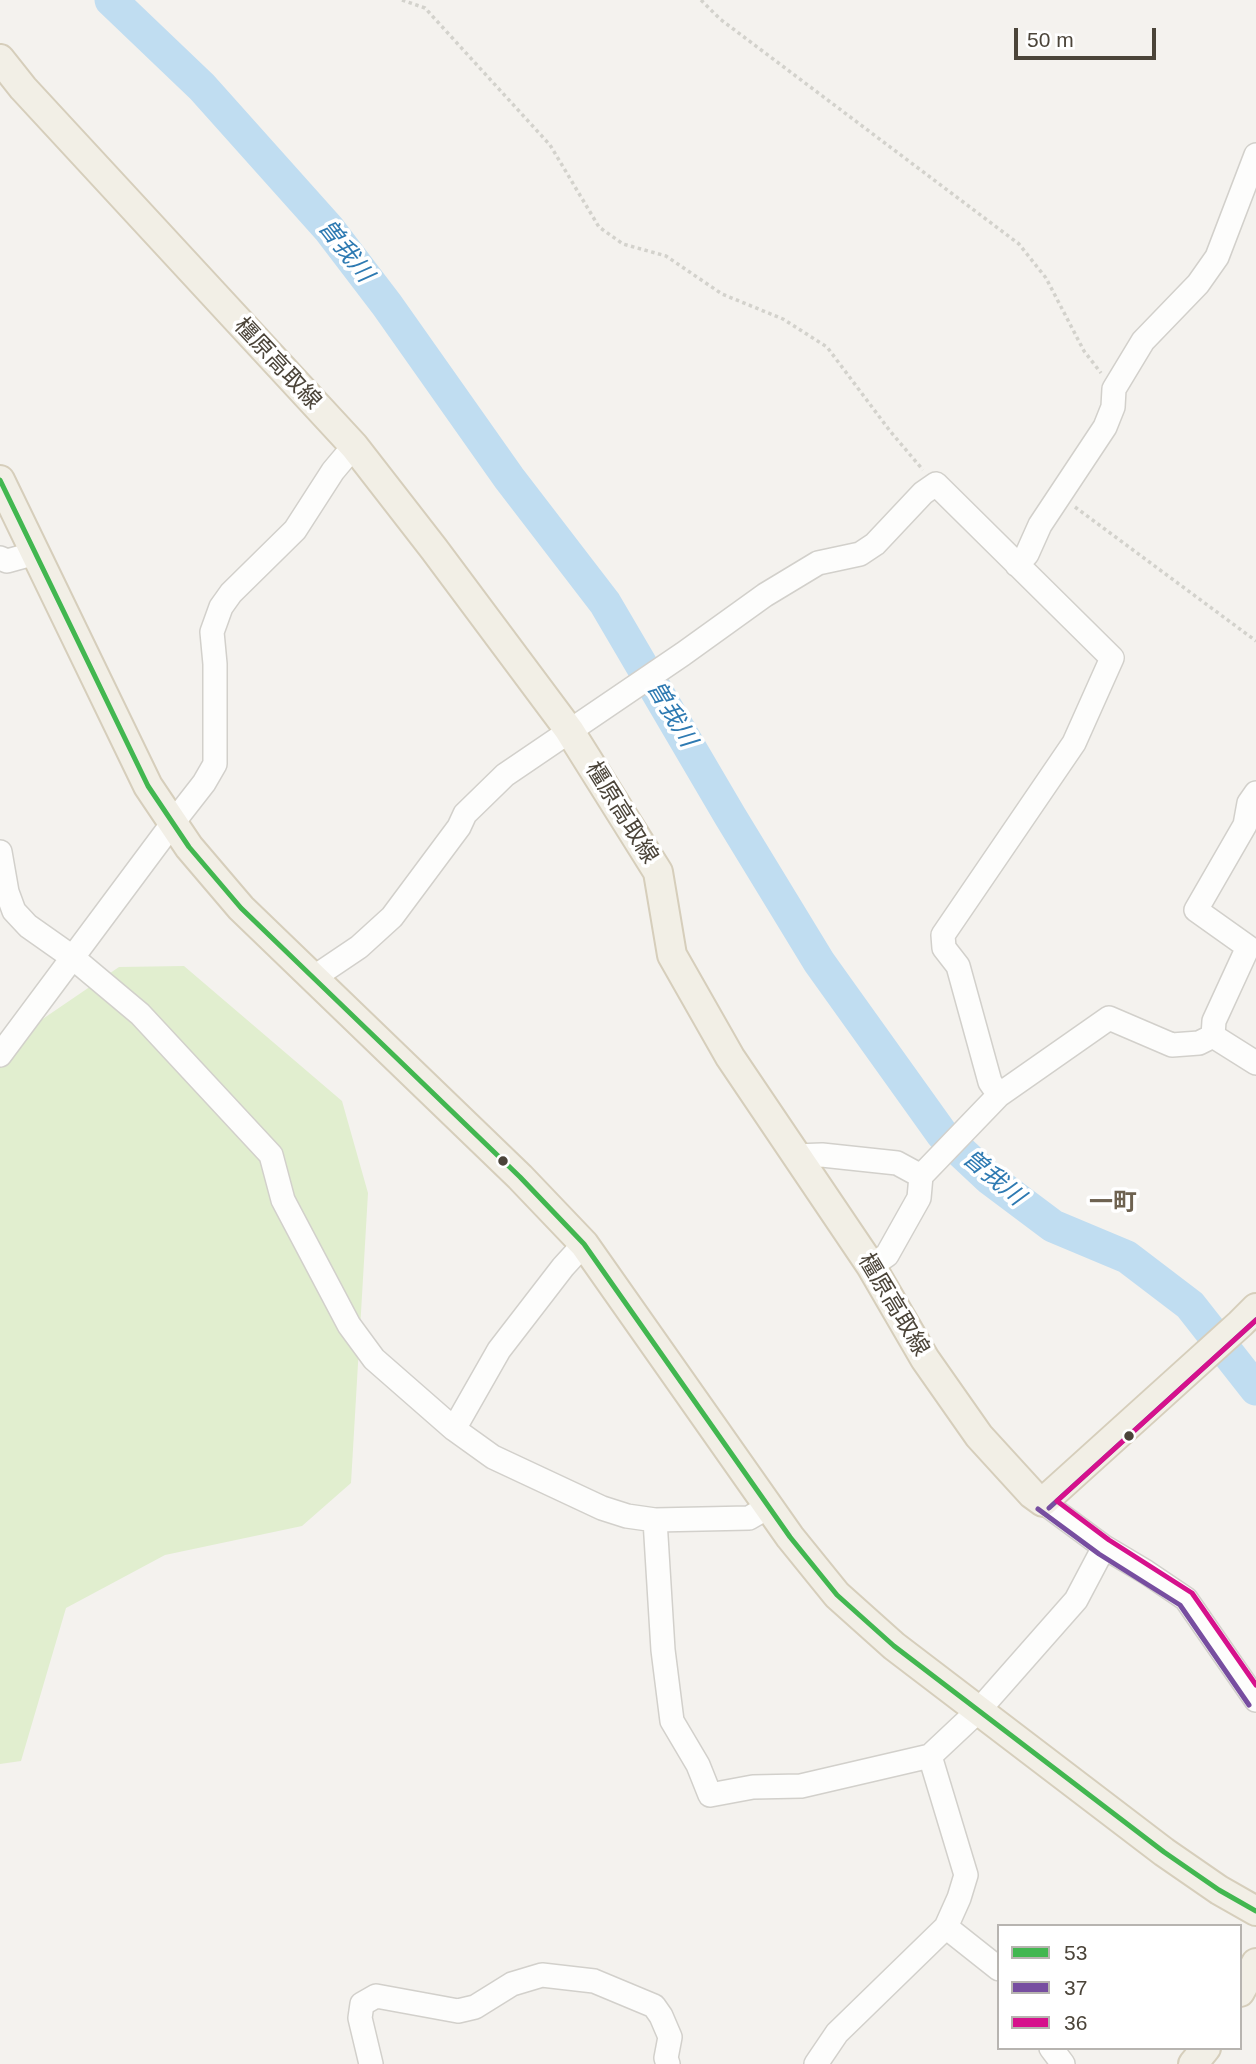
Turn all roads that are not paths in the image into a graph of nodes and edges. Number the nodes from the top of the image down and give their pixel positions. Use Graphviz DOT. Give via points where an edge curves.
graph roads {
  1 [pos="0,59"];
  2 [pos="1256,155"];
  3 [pos="354,446"];
  4 [pos="0,480"];
  5 [pos="36,553"];
  6 [pos="0,558"];
  7 [pos="1017,565"];
  8 [pos="569,730"];
  9 [pos="1256,793"];
  10 [pos="172,824"];
  11 [pos="0,852"];
  12 [pos="72,957"];
  13 [pos="1250,963"];
  14 [pos="313,978"];
  15 [pos="1213,1036"];
  16 [pos="0,1055"];
  17 [pos="1256,1063"];
  18 [pos="991,1103"];
  19 [pos="795,1156"];
  20 [pos="925,1172"];
  21 [pos="584,1244"];
  22 [pos="871,1266"];
  23 [pos="1248,1316"];
  24 [pos="454,1429"];
  25 [pos="1043,1502"];
  26 [pos="768,1507"];
  27 [pos="655,1520"];
  28 [pos="1104,1547"];
  29 [pos="1256,1700"];
  30 [pos="979,1710"];
  31 [pos="930,1756"];
  32 [pos="1256,1910"];
  33 [pos="946,1927"];
  34 [pos="1256,1963"];
  35 [pos="997,1967"];
  36 [pos="1242,1988"];
  37 [pos="1204,2050"];
  38 [pos="371,2064"];
  39 [pos="668,2064"];
  40 [pos="816,2064"];
  41 [pos="1193,2064"];
  1 -- 3 [label="main road, 橿原高取線"];
  2 -- 7 [label="street" via="1217,257 1198,284 1143,341 1114,389 1105,427"];
  3 -- 8 [label="main road, 橿原高取線"];
  3 -- 10 [label="street" via="295,530 221,607 212,632 215,764"];
  4 -- 5 [label="main road"];
  5 -- 6 [label="street" via="7,561"];
  5 -- 10 [label="main road" via="142,776"];
  7 -- 8 [label="street" via="936,485 923,492 875,544 860,554 818,562"];
  7 -- 18 [label="street" via="1112,658 1074,743 943,935 944,948 958,966 990,1082"];
  8 -- 14 [label="street" via="505,775 465,814 392,917 359,947"];
  8 -- 19 [label="main road, 橿原高取線" via="657,872 672,955 730,1057"];
  9 -- 13 [label="street" via="1245,825 1196,910 1248,947"];
  10 -- 12 [label="street"];
  10 -- 14 [label="main road" via="241,908"];
  11 -- 12 [label="street" via="14,911"];
  12 -- 16 [label="street"];
  12 -- 24 [label="street" via="140,1014 271,1155 283,1200 349,1325 374,1359"];
  13 -- 15 [label="street" via="1214,1021"];
  14 -- 21 [label="main road"];
  15 -- 17 [label="street"];
  15 -- 18 [label="street" via="1199,1043 1172,1045 1109,1018"];
  18 -- 20 [label="street"];
  19 -- 20 [label="street" via="897,1163"];
  19 -- 22 [label="main road, 橿原高取線"];
  20 -- 22 [label="street" via="919,1198 887,1255"];
  21 -- 24 [label="street" via="499,1350"];
  21 -- 26 [label="main road"];
  22 -- 25 [label="main road, 橿原高取線" via="925,1359 979,1436"];
  23 -- 25 [label="main road"];
  24 -- 27 [label="street" via="493,1457 602,1508"];
  25 -- 28 [label="street"];
  26 -- 27 [label="street" via="749,1518"];
  26 -- 30 [label="main road" via="837,1595 894,1646"];
  27 -- 31 [label="street" via="672,1721 710,1795 753,1787 801,1786"];
  28 -- 29 [label="street" via="1185,1599"];
  28 -- 30 [label="street" via="1076,1600"];
  30 -- 31 [label="street"];
  30 -- 32 [label="main road" via="1164,1852"];
  31 -- 33 [label="street" via="966,1875"];
  33 -- 35 [label="street"];
  33 -- 40 [label="street" via="837,2033"];
  34 -- 36 [label="main road"];
  37 -- 41 [label="main road"];
  38 -- 39 [label="street" via="360,2018 362,2004 376,1996 458,2011 475,2007 512,1984 542,1975 594,1980 654,2006 670,2037"];
}
